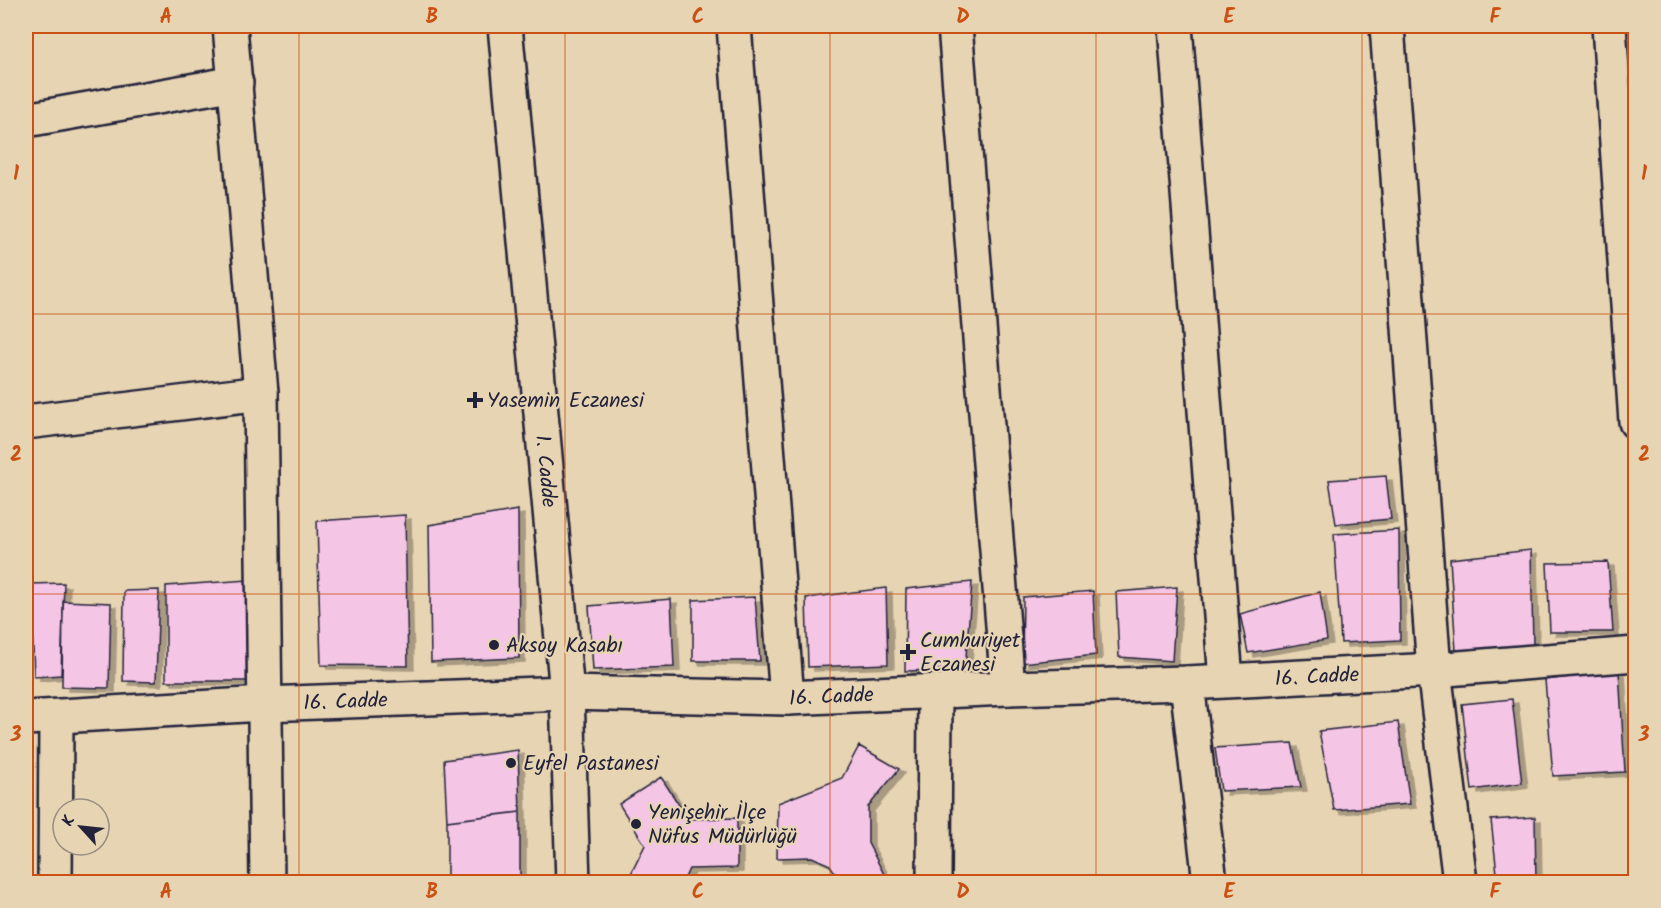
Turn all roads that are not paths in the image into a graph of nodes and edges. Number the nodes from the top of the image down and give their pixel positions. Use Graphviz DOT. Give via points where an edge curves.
graph roads {
  1 [pos="230,26"];
  2 [pos="505,26"];
  3 [pos="734,26"];
  4 [pos="956,26"];
  5 [pos="1174,26"];
  6 [pos="1387,26"];
  7 [pos="1610,26"];
  8 [pos="236,83"];
  9 [pos="26,120"];
  10 [pos="261,393"];
  11 [pos="26,422"];
  12 [pos="1635,422"];
  13 [pos="1635,654"];
  14 [pos="1434,670"];
  15 [pos="1226,680"];
  16 [pos="1187,683"];
  17 [pos="1008,688"];
  18 [pos="935,692"];
  19 [pos="567,693"];
  20 [pos="787,698"];
  21 [pos="264,704"];
  22 [pos="41,717"];
  23 [pos="55,882"];
  24 [pos="267,882"];
  25 [pos="573,882"];
  26 [pos="934,882"];
  27 [pos="1210,882"];
  28 [pos="1460,882"];
  1 -- 8 [label="street"];
  2 -- 19 [label="street, 1. Cadde"];
  3 -- 20 [label="street"];
  4 -- 17 [label="street"];
  5 -- 15 [label="street"];
  6 -- 14 [label="street"];
  7 -- 12 [label="street"];
  8 -- 9 [label="street"];
  8 -- 10 [label="street"];
  10 -- 11 [label="street"];
  10 -- 21 [label="street"];
  13 -- 14 [label="street, 16. Cadde"];
  14 -- 15 [label="street, 16. Cadde"];
  14 -- 28 [label="street"];
  15 -- 16 [label="street, 16. Cadde"];
  16 -- 17 [label="street, 16. Cadde"];
  16 -- 27 [label="street"];
  17 -- 18 [label="street, 16. Cadde"];
  18 -- 20 [label="street, 16. Cadde"];
  18 -- 26 [label="street"];
  19 -- 20 [label="street, 16. Cadde"];
  19 -- 21 [label="street, 16. Cadde"];
  19 -- 25 [label="street, 1. Cadde"];
  21 -- 22 [label="street, 16. Cadde"];
  21 -- 24 [label="street"];
  22 -- 23 [label="street"];
}
